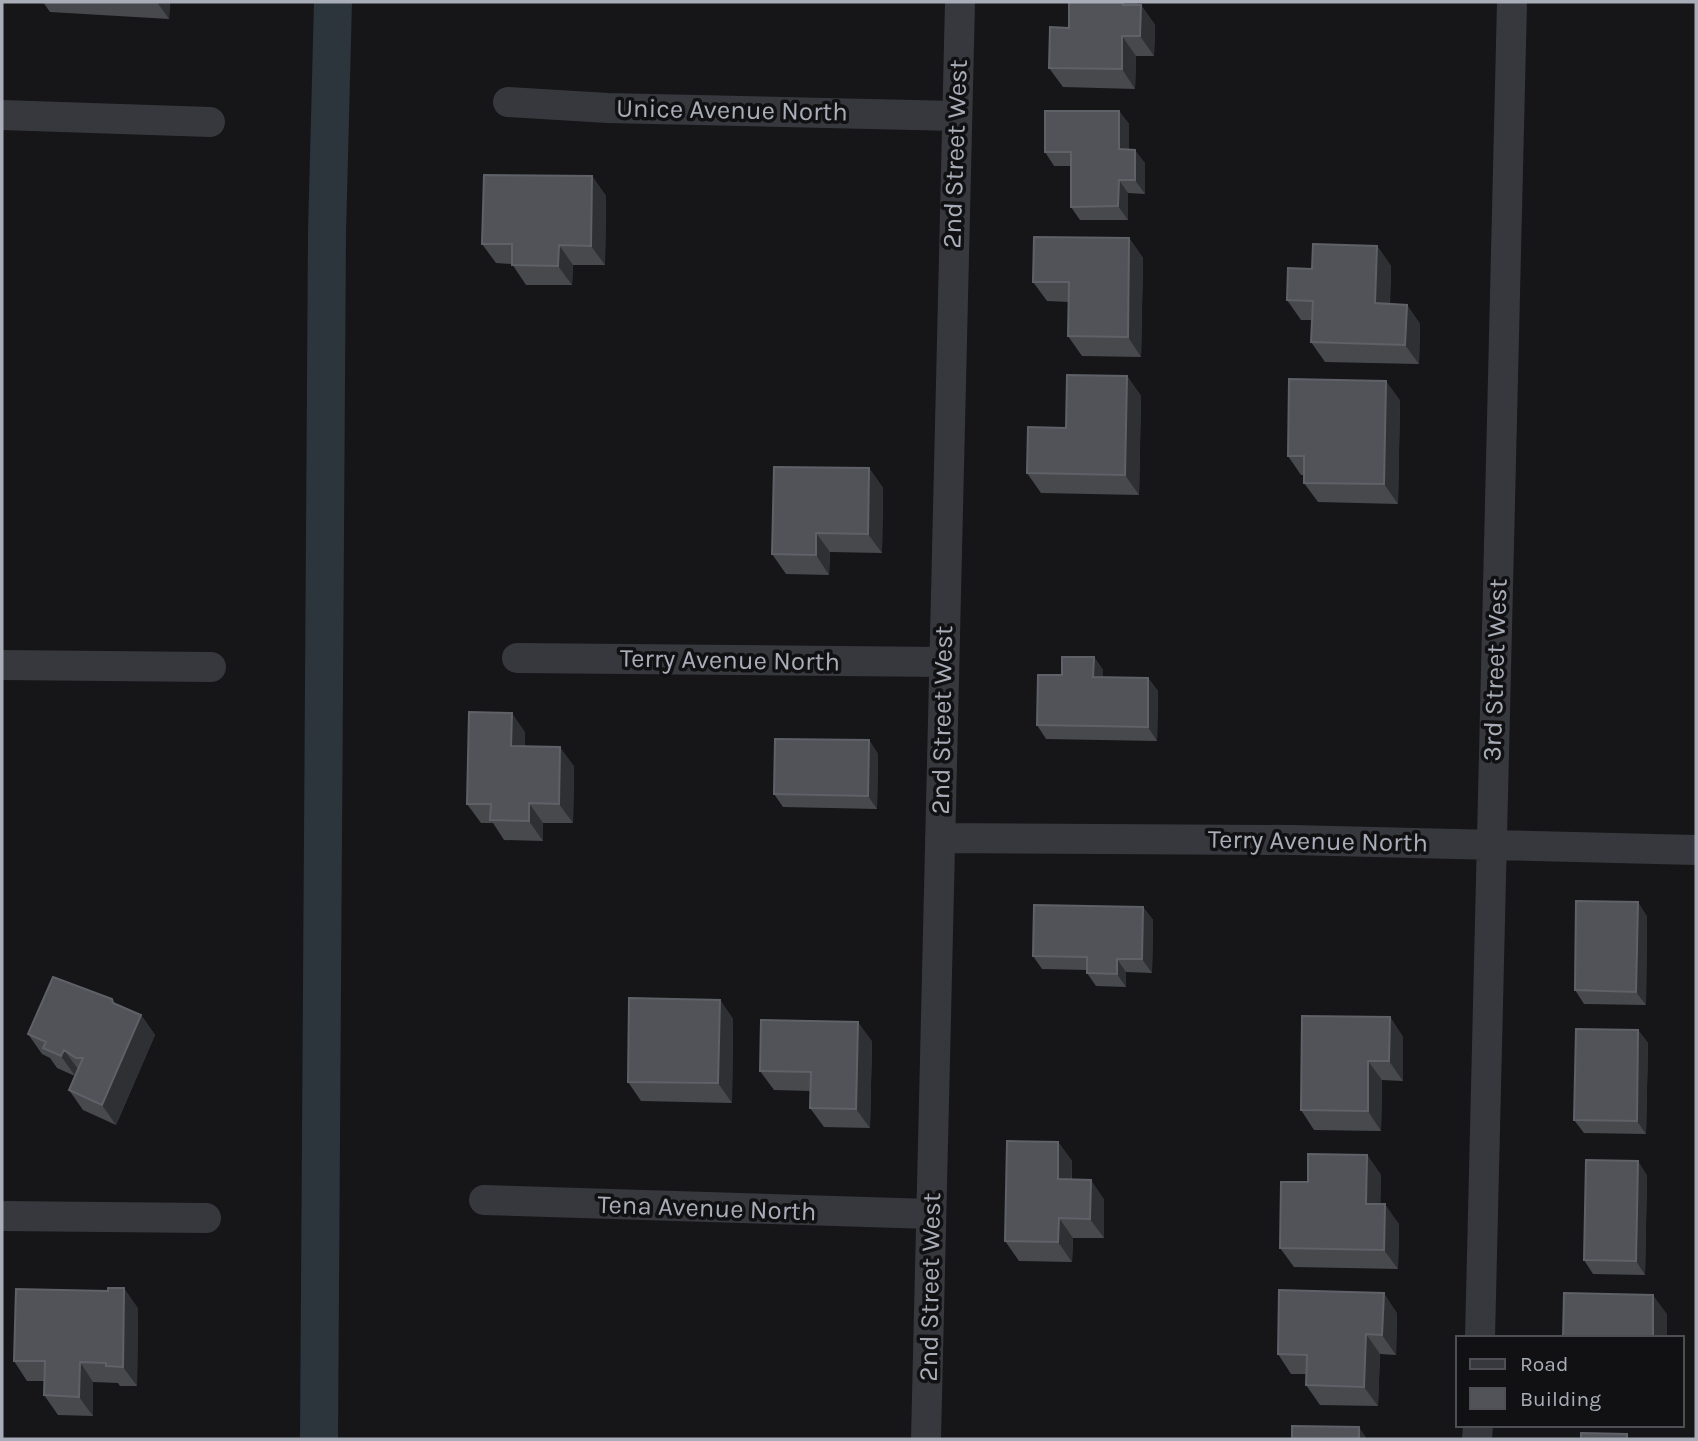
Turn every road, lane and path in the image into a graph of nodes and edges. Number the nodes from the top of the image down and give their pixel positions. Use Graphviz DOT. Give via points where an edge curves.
graph roads {
  1 [pos="960,2"];
  2 [pos="1512,2"];
  3 [pos="508,102"];
  4 [pos="2,115"];
  5 [pos="956,116"];
  6 [pos="210,122"];
  7 [pos="517,658"];
  8 [pos="943,662"];
  9 [pos="2,666"];
  10 [pos="211,667"];
  11 [pos="940,838"];
  12 [pos="1492,844"];
  13 [pos="1696,850"];
  14 [pos="484,1200"];
  15 [pos="931,1214"];
  16 [pos="2,1216"];
  17 [pos="205,1218"];
  18 [pos="1480,1336"];
  19 [pos="926,1439"];
  1 -- 5 [label="street, 2nd Street West"];
  2 -- 12 [label="street, 3rd Street West"];
  3 -- 5 [label="street, Unice Avenue North"];
  4 -- 6 [label="street"];
  5 -- 8 [label="street, 2nd Street West"];
  7 -- 8 [label="street, Terry Avenue North"];
  8 -- 11 [label="street, 2nd Street West"];
  9 -- 10 [label="street"];
  11 -- 12 [label="street, Terry Avenue North"];
  11 -- 15 [label="street, 2nd Street West"];
  12 -- 13 [label="street, Terry Avenue North"];
  12 -- 18 [label="street, 3rd Street West"];
  14 -- 15 [label="street, Tena Avenue North"];
  15 -- 19 [label="street, 2nd Street West"];
  16 -- 17 [label="street"];
}
